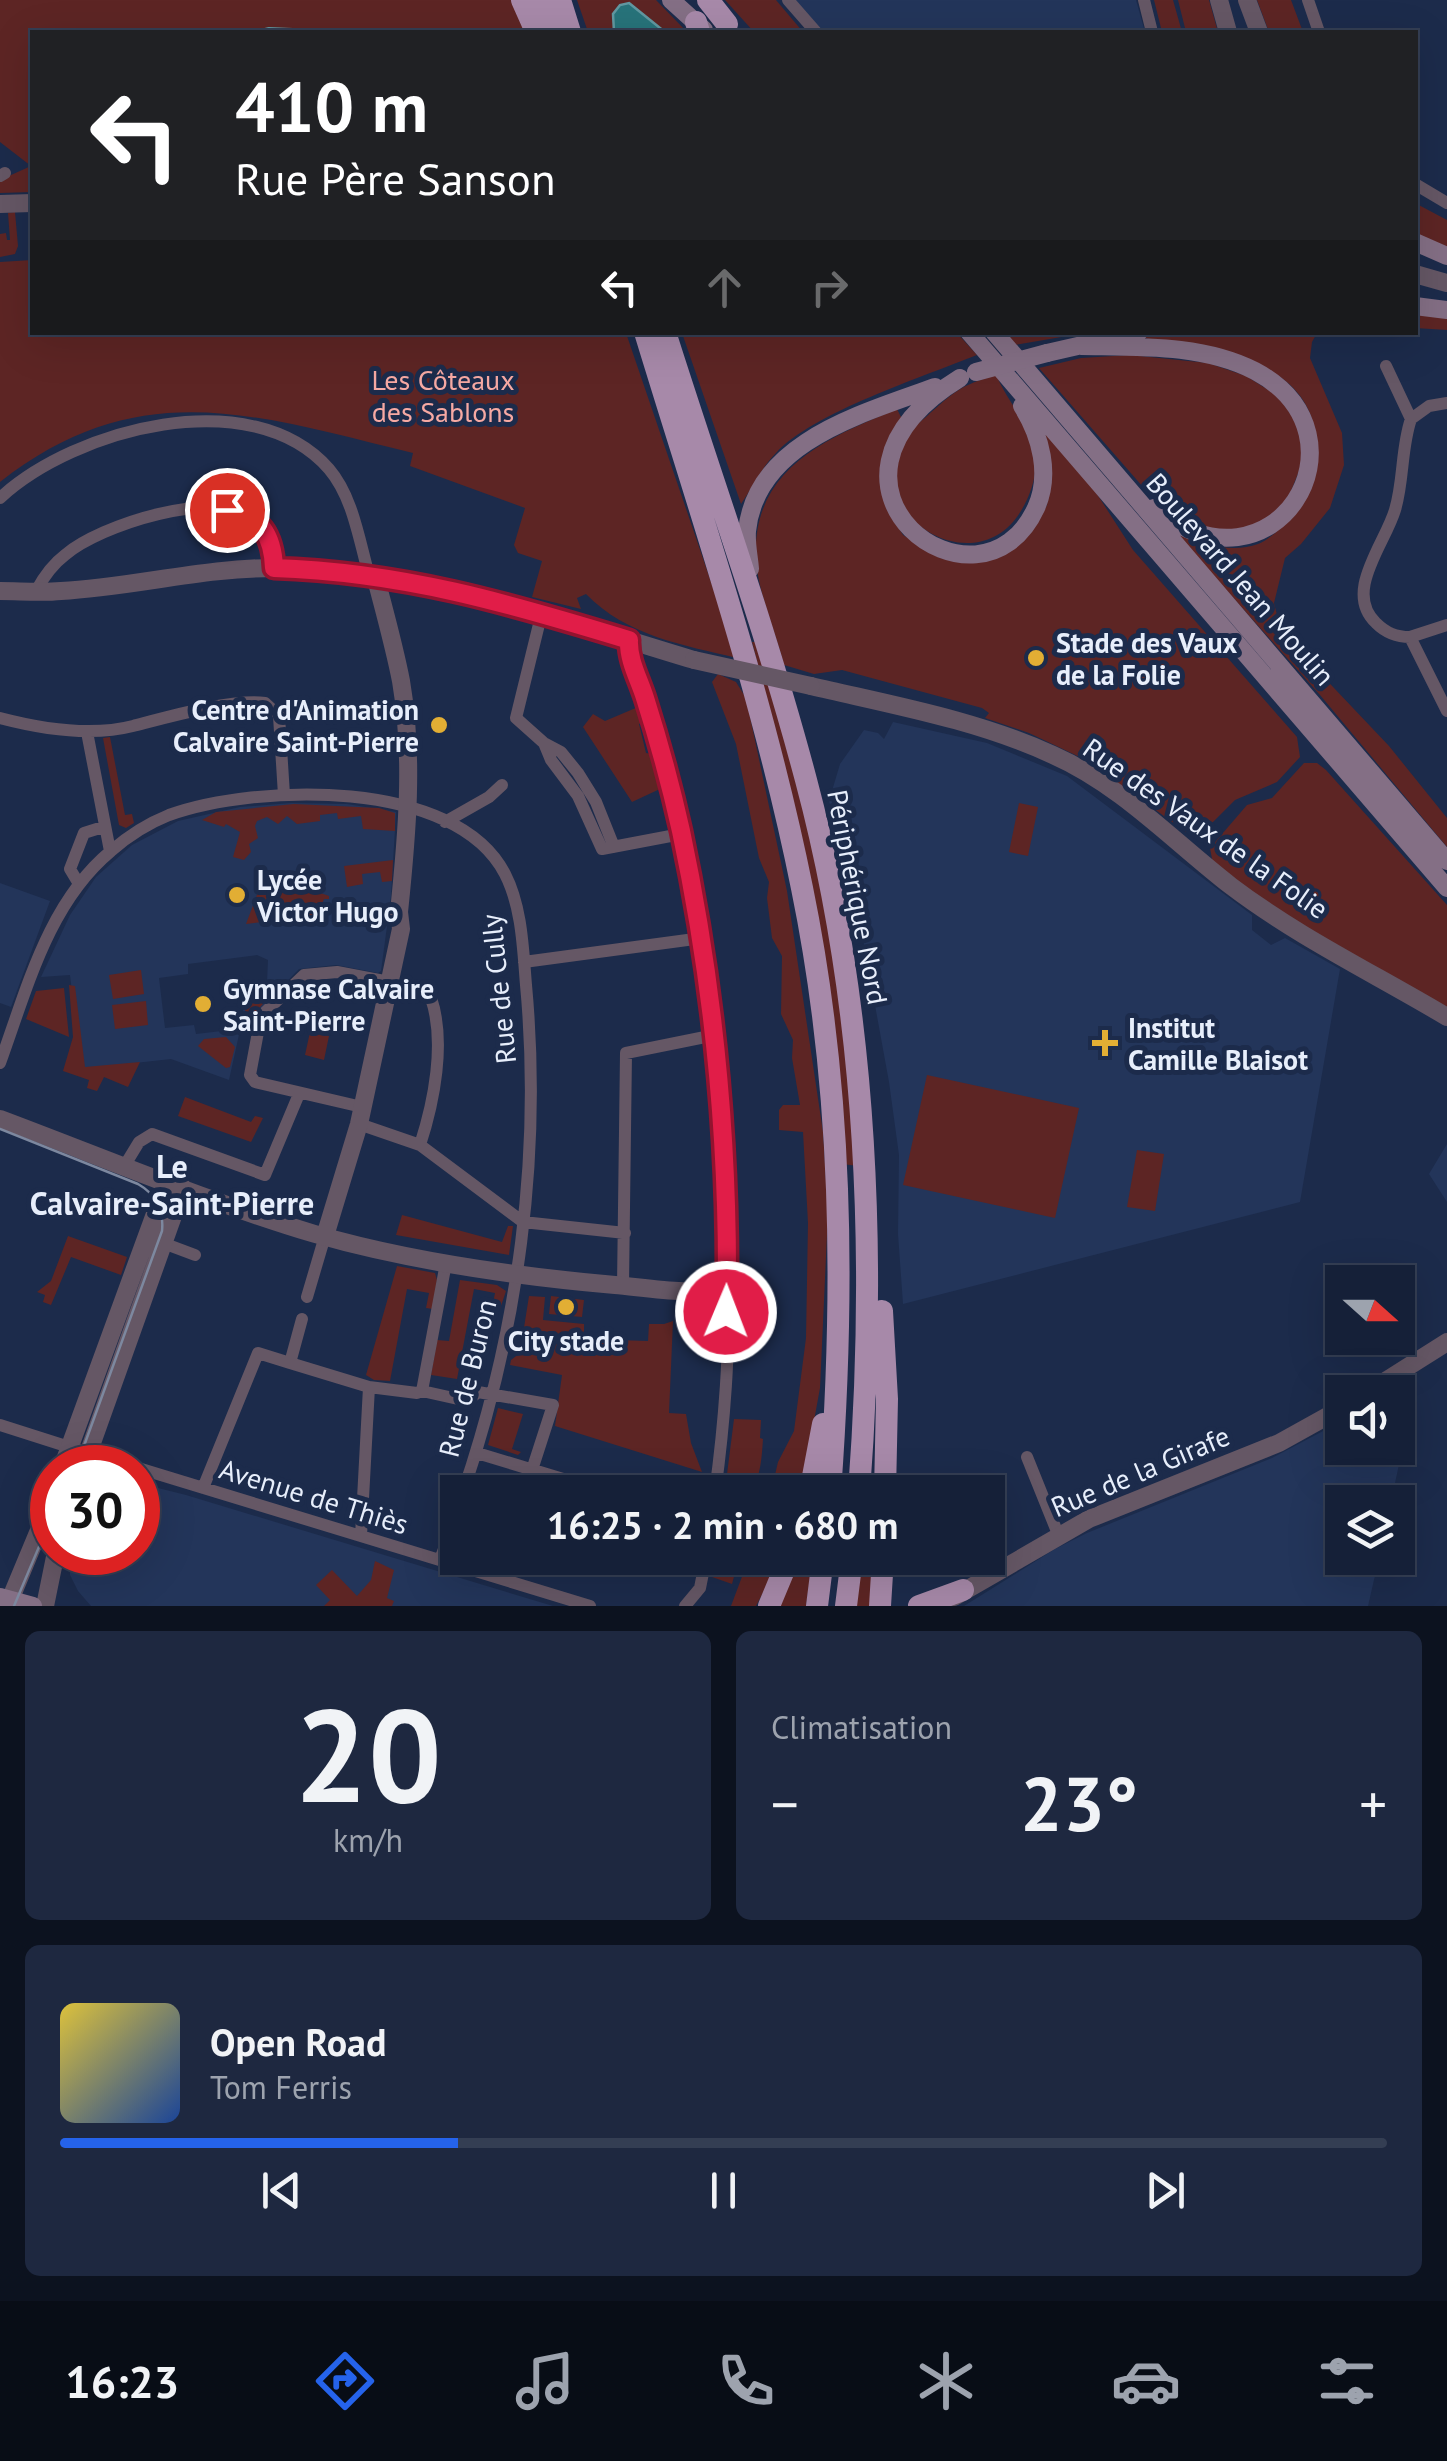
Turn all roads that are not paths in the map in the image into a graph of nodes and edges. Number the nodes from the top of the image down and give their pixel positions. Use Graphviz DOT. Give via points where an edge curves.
graph roads {
  1 [pos="522,0"];
  2 [pos="542,0"];
  3 [pos="560,0"];
  4 [pos="671,0"];
  5 [pos="788,0"];
  6 [pos="1144,0"];
  7 [pos="1220,0"];
  8 [pos="1247,0"];
  9 [pos="1308,0"];
  10 [pos="710,21"];
  11 [pos="538,30"];
  12 [pos="551,30"];
  13 [pos="569,30"];
  14 [pos="814,30"];
  15 [pos="1152,30"];
  16 [pos="1228,30"];
  17 [pos="1258,30"];
  18 [pos="1318,30"];
  19 [pos="1418,186"];
  20 [pos="1447,202"];
  21 [pos="30,203"];
  22 [pos="0,204"];
  23 [pos="1418,243"];
  24 [pos="1447,256"];
  25 [pos="1418,275"];
  26 [pos="1447,283"];
  27 [pos="1418,306"];
  28 [pos="1447,310"];
  29 [pos="646,335"];
  30 [pos="666,335"];
  31 [pos="972,335"];
  32 [pos="997,335"];
  33 [pos="1127,335"];
  34 [pos="1081,346"];
  35 [pos="992,359"];
  36 [pos="1386,366"];
  37 [pos="968,375"];
  38 [pos="1447,404"];
  39 [pos="1411,419"];
  40 [pos="1121,481"];
  41 [pos="0,498"];
  42 [pos="274,568"];
  43 [pos="372,575"];
  44 [pos="0,590"];
  45 [pos="36,591"];
  46 [pos="753,610"];
  47 [pos="542,612"];
  48 [pos="1447,625"];
  49 [pos="1410,636"];
  50 [pos="629,640"];
  51 [pos="1447,711"];
  52 [pos="0,718"];
  53 [pos="86,732"];
  54 [pos="502,785"];
  55 [pos="284,795"];
  56 [pos="408,807"];
  57 [pos="444,822"];
  58 [pos="102,827"];
  59 [pos="682,834"];
  60 [pos="110,851"];
  61 [pos="1447,861"];
  62 [pos="79,884"];
  63 [pos="1447,888"];
  64 [pos="702,938"];
  65 [pos="524,962"];
  66 [pos="390,974"];
  67 [pos="1447,1018"];
  68 [pos="715,1035"];
  69 [pos="0,1063"];
  70 [pos="300,1094"];
  71 [pos="360,1115"];
  72 [pos="0,1119"];
  73 [pos="420,1145"];
  74 [pos="864,1155"];
  75 [pos="126,1165"];
  76 [pos="175,1184"];
  77 [pos="523,1222"];
  78 [pos="625,1233"];
  79 [pos="326,1236"];
  80 [pos="163,1243"];
  81 [pos="196,1255"];
  82 [pos="446,1263"];
  83 [pos="516,1274"];
  84 [pos="622,1286"];
  85 [pos="721,1287"];
  86 [pos="840,1287"];
  87 [pos="308,1298"];
  88 [pos="302,1319"];
  89 [pos="1447,1342"];
  90 [pos="290,1362"];
  91 [pos="1395,1375"];
  92 [pos="369,1386"];
  93 [pos="422,1391"];
  94 [pos="494,1392"];
  95 [pos="468,1401"];
  96 [pos="1325,1417"];
  97 [pos="486,1419"];
  98 [pos="0,1424"];
  99 [pos="62,1445"];
  100 [pos="69,1445"];
  101 [pos="91,1445"];
  102 [pos="477,1452"];
  103 [pos="1027,1457"];
  104 [pos="532,1470"];
  105 [pos="160,1475"];
  106 [pos="469,1475"];
  107 [pos="549,1475"];
  108 [pos="716,1475"];
  109 [pos="813,1475"];
  110 [pos="831,1475"];
  111 [pos="860,1475"];
  112 [pos="885,1475"];
  113 [pos="203,1488"];
  114 [pos="1058,1534"];
  115 [pos="361,1536"];
  116 [pos="30,1553"];
  117 [pos="440,1560"];
  118 [pos="53,1575"];
  119 [pos="489,1575"];
  120 [pos="703,1575"];
  121 [pos="782,1575"];
  122 [pos="821,1575"];
  123 [pos="850,1575"];
  124 [pos="963,1590"];
  125 [pos="881,1596"];
  126 [pos="7,1601"];
  127 [pos="34,1606"];
  128 [pos="46,1606"];
  129 [pos="590,1606"];
  130 [pos="685,1606"];
  131 [pos="769,1606"];
  132 [pos="817,1606"];
  133 [pos="846,1606"];
  134 [pos="906,1606"];
  135 [pos="919,1606"];
  136 [pos="941,1606"];
  1 -- 11 [label="highway"];
  2 -- 12 [label="highway"];
  3 -- 13 [label="highway"];
  4 -- 10 [label="main road"];
  5 -- 14 [label="street"];
  6 -- 15 [label="street"];
  7 -- 16 [label="street"];
  8 -- 17 [label="street"];
  9 -- 18 [label="street"];
  19 -- 20 [label="street"];
  21 -- 22 [label="street"];
  23 -- 24 [label="main road"];
  25 -- 26 [label="street"];
  27 -- 28 [label="main road"];
  29 -- 86 [label="highway, Périphérique Nord" via="753,690 802,888 833,1107"];
  30 -- 46 [label="highway, Périphérique Nord"];
  31 -- 35 [label="main road"];
  32 -- 40 [label="main road, Boulevard Jean Moulin"];
  33 -- 34 [label="main road"];
  34 -- 37 [label="main road, bridge"];
  34 -- 40 [label="main road" via="1203,354 1241,366 1278,386 1301,414 1308,437 1308,473 1299,495 1282,517 1238,538 1184,529"];
  35 -- 37 [label="main road" via="1030,420 1044,483 1023,528 976,554 947,552 921,540 900,520 887,479 906,424"];
  35 -- 63 [label="main road"];
  36 -- 39 [label="street"];
  37 -- 46 [label="main road" via="825,431 772,472 747,531"];
  38 -- 39 [label="street" via="1429,406"];
  39 -- 49 [label="street" via="1395,511 1362,590 1374,622 1388,634"];
  40 -- 61 [label="main road, Boulevard Jean Moulin"];
  41 -- 43 [label="street" via="54,460 112,435 211,422 267,430 302,444 341,484"];
  42 -- 43 [label="street, Rue des Vaux de la Folie"];
  42 -- 45 [label="street, Rue des Vaux de la Folie"];
  42 -- 45 [label="street" via="267,533 254,518 187,510 141,518 91,538 64,555"];
  43 -- 47 [label="street, Rue des Vaux de la Folie"];
  43 -- 56 [label="street" via="400,680"];
  44 -- 45 [label="street, Rue des Vaux de la Folie"];
  46 -- 74 [label="highway, Périphérique Nord" via="806,780 829,884 848,990"];
  47 -- 50 [label="street, Rue des Vaux de la Folie"];
  47 -- 59 [label="street" via="516,718 578,773 614,847"];
  48 -- 49 [label="street"];
  49 -- 51 [label="street"];
  50 -- 59 [label="street"];
  50 -- 67 [label="street, Rue des Vaux de la Folie, bridge" via="954,721 1055,756 1113,790 1284,923"];
  52 -- 53 [label="street"];
  53 -- 55 [label="street" via="265,703 279,716"];
  53 -- 58 [label="street"];
  54 -- 57 [label="street"];
  55 -- 56 [label="street, Rue de Cully"];
  55 -- 60 [label="street, Rue de Cully" via="167,816"];
  56 -- 57 [label="street, Rue de Cully"];
  56 -- 66 [label="street" via="401,929"];
  57 -- 65 [label="street, Rue de Cully" via="483,846 506,875"];
  58 -- 60 [label="street"];
  58 -- 62 [label="street" via="84,833 76,847 70,869"];
  59 -- 64 [label="street"];
  60 -- 62 [label="street, Rue de Cully"];
  62 -- 69 [label="street, Rue de Cully" via="50,932"];
  64 -- 65 [label="street"];
  64 -- 68 [label="street"];
  65 -- 77 [label="street, Rue de Cully" via="532,1113"];
  66 -- 70 [label="street" via="304,975 261,1016 250,1075"];
  66 -- 71 [label="street"];
  66 -- 73 [label="street" via="426,992 434,1010 435,1072"];
  68 -- 78 [label="street" via="626,1053"];
  68 -- 85 [label="street" via="726,1180 727,1271"];
  70 -- 71 [label="street"];
  70 -- 75 [label="street" via="265,1175 152,1134"];
  71 -- 73 [label="street"];
  71 -- 79 [label="street"];
  72 -- 75 [label="street"];
  73 -- 77 [label="street"];
  74 -- 111 [label="highway, Périphérique Nord" via="869,1316"];
  74 -- 112 [label="highway" via="875,1174"];
  75 -- 76 [label="street"];
  76 -- 79 [label="street"];
  76 -- 80 [label="street"];
  76 -- 100 [label="street"];
  77 -- 78 [label="street"];
  77 -- 83 [label="street, Rue de Cully"];
  78 -- 84 [label="street"];
  79 -- 82 [label="street"];
  79 -- 87 [label="street"];
  80 -- 81 [label="street"];
  80 -- 101 [label="street"];
  82 -- 83 [label="street"];
  82 -- 93 [label="street"];
  83 -- 84 [label="street"];
  83 -- 94 [label="street, Rue de Buron"];
  84 -- 85 [label="street"];
  85 -- 108 [label="street" via="726,1346"];
  86 -- 109 [label="highway"];
  86 -- 110 [label="highway, Périphérique Nord"];
  88 -- 90 [label="street"];
  89 -- 91 [label="street"];
  90 -- 92 [label="street"];
  90 -- 113 [label="street" via="258,1353"];
  92 -- 93 [label="street"];
  92 -- 115 [label="street"];
  93 -- 95 [label="street"];
  94 -- 95 [label="street" via="478,1392"];
  94 -- 97 [label="street, Rue de Buron"];
  94 -- 104 [label="street" via="552,1405"];
  95 -- 97 [label="street"];
  96 -- 114 [label="street, Rue de la Girafe" via="1279,1443"];
  97 -- 102 [label="street, Rue de Buron"];
  98 -- 99 [label="street, Avenue de Thiès"];
  102 -- 104 [label="street"];
  102 -- 106 [label="street, Rue de Buron"];
  103 -- 114 [label="street"];
  104 -- 107 [label="street"];
  105 -- 113 [label="street, Avenue de Thiès"];
  113 -- 115 [label="street, Avenue de Thiès"];
  114 -- 124 [label="street, Rue de la Girafe"];
  115 -- 117 [label="street, Avenue de Thiès"];
  116 -- 126 [label="street"];
  118 -- 128 [label="street"];
  119 -- 129 [label="street, Avenue de Thiès"];
  120 -- 130 [label="street"];
  121 -- 131 [label="highway"];
  122 -- 132 [label="highway"];
  123 -- 133 [label="highway"];
  124 -- 135 [label="highway"];
  124 -- 136 [label="street, Rue de la Girafe"];
  125 -- 134 [label="highway"];
  126 -- 127 [label="main road"];
}
